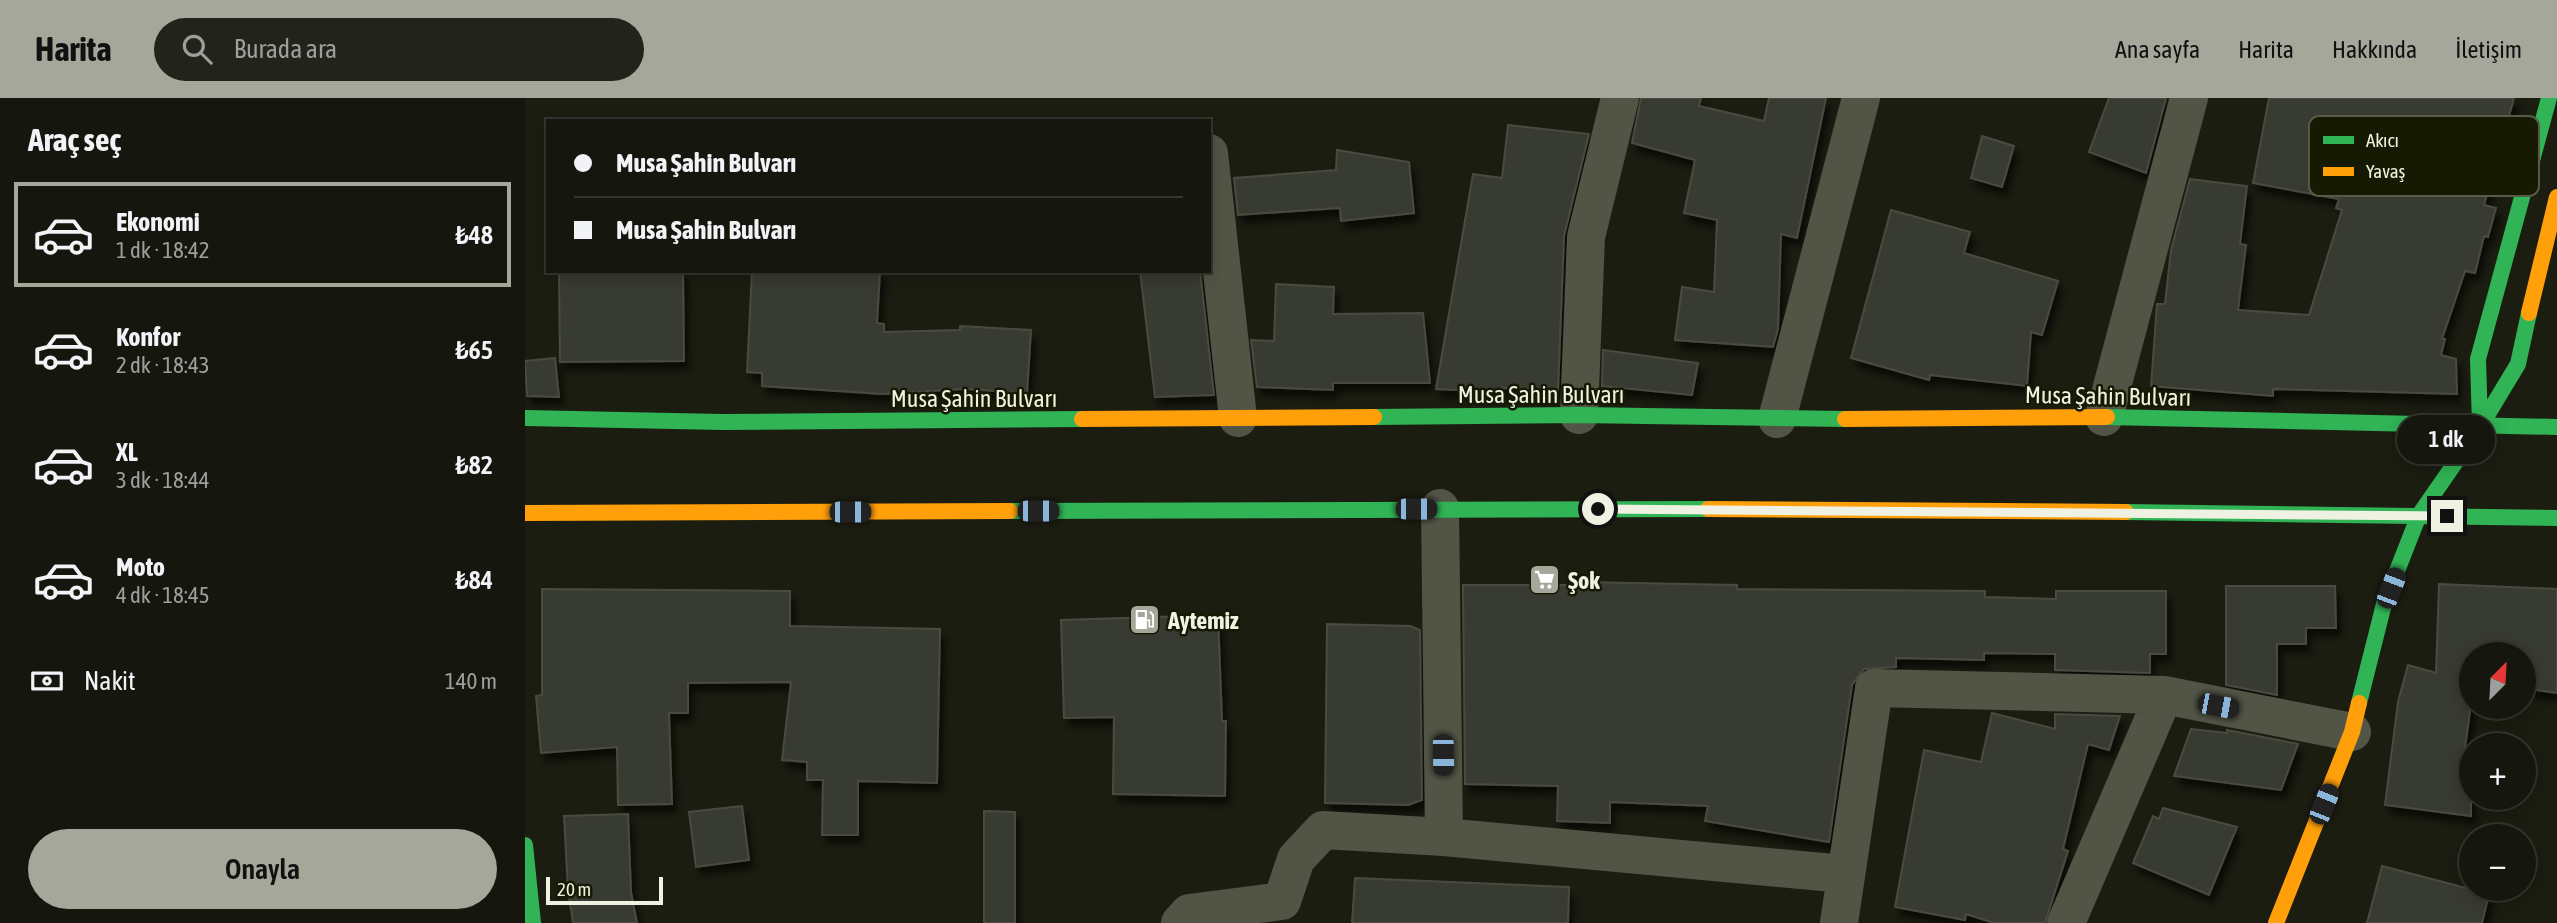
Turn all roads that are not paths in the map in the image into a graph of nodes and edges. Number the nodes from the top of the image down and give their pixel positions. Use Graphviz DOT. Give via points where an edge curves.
graph roads {
  1 [pos="1620,98"];
  2 [pos="1861,98"];
  3 [pos="2189,98"];
  4 [pos="2549,98"];
  5 [pos="2539,135"];
  6 [pos="1211,171"];
  7 [pos="2522,196"];
  8 [pos="2557,197"];
  9 [pos="1579,415"];
  10 [pos="2104,417"];
  11 [pos="525,418"];
  12 [pos="1238,418"];
  13 [pos="1777,419"];
  14 [pos="2480,427"];
  15 [pos="2557,427"];
  16 [pos="1440,508"];
  17 [pos="525,513"];
  18 [pos="2419,515"];
  19 [pos="2557,518"];
  20 [pos="2164,695"];
  21 [pos="2352,732"];
  22 [pos="1444,837"];
  23 [pos="525,845"];
  24 [pos="1844,874"];
  25 [pos="533,923"];
  26 [pos="1180,923"];
  27 [pos="1839,923"];
  28 [pos="2066,923"];
  29 [pos="2276,923"];
  1 -- 9 [label="street" via="1586,237"];
  2 -- 13 [label="street"];
  3 -- 10 [label="street"];
  4 -- 5 [label="main road"];
  6 -- 12 [label="street"];
  7 -- 14 [label="main road" via="2478,359"];
  8 -- 14 [label="main road" via="2518,364"];
  9 -- 12 [label="main road, Musa Şahin Bulvarı"];
  9 -- 13 [label="main road, Musa Şahin Bulvarı"];
  10 -- 13 [label="main road, Musa Şahin Bulvarı"];
  10 -- 14 [label="main road, Musa Şahin Bulvarı"];
  11 -- 12 [label="main road, Musa Şahin Bulvarı" via="722,422"];
  14 -- 15 [label="main road, Musa Şahin Bulvarı"];
  14 -- 18 [label="main road"];
  16 -- 17 [label="main road"];
  16 -- 18 [label="main road"];
  16 -- 22 [label="street"];
  18 -- 19 [label="main road"];
  18 -- 21 [label="main road" via="2384,604"];
  20 -- 21 [label="street"];
  20 -- 24 [label="street" via="1874,688"];
  20 -- 28 [label="street"];
  21 -- 29 [label="main road"];
  22 -- 24 [label="street"];
  22 -- 26 [label="street" via="1323,830 1296,859 1282,901 1189,913"];
  23 -- 25 [label="main road"];
  24 -- 27 [label="street"];
}
